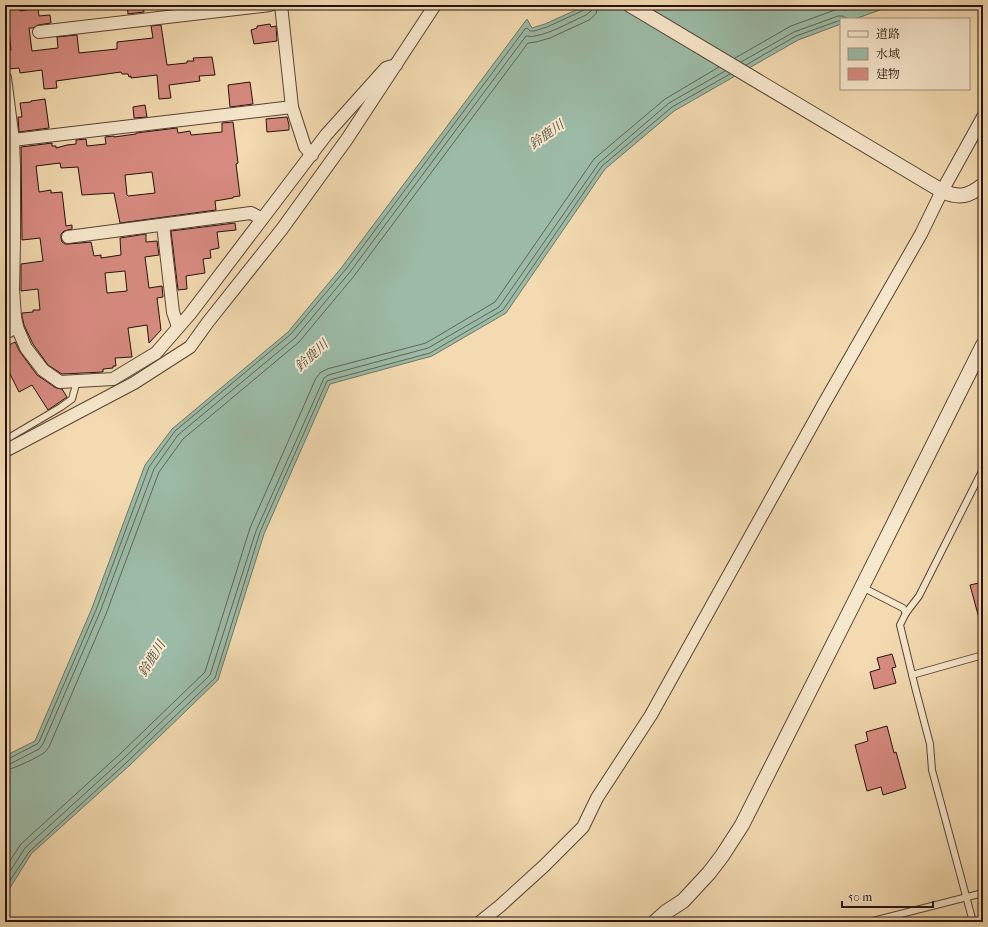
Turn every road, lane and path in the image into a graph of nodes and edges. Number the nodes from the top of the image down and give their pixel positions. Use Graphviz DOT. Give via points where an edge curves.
graph roads {
  1 [pos="270,5"];
  2 [pos="280,5"];
  3 [pos="435,5"];
  4 [pos="630,5"];
  5 [pos="39,32"];
  6 [pos="396,65"];
  7 [pos="5,78"];
  8 [pos="292,107"];
  9 [pos="7,112"];
  10 [pos="983,117"];
  11 [pos="12,140"];
  12 [pos="312,154"];
  13 [pos="983,184"];
  14 [pos="940,190"];
  15 [pos="262,219"];
  16 [pos="163,225"];
  17 [pos="68,238"];
  18 [pos="17,327"];
  19 [pos="178,327"];
  20 [pos="5,333"];
  21 [pos="983,345"];
  22 [pos="77,380"];
  23 [pos="5,440"];
  24 [pos="5,451"];
  25 [pos="983,469"];
  26 [pos="867,589"];
  27 [pos="904,611"];
  28 [pos="983,655"];
  29 [pos="912,675"];
  30 [pos="983,892"];
  31 [pos="966,897"];
  32 [pos="480,922"];
  33 [pos="655,922"];
  34 [pos="869,922"];
  35 [pos="973,922"];
  1 -- 5 [label="street"];
  2 -- 8 [label="street"];
  3 -- 6 [label="street"];
  4 -- 14 [label="street"];
  6 -- 12 [label="street" via="386,68"];
  6 -- 24 [label="street" via="348,139 190,347 134,383"];
  7 -- 9 [label="street"];
  8 -- 11 [label="street"];
  8 -- 12 [label="street" via="305,147"];
  9 -- 11 [label="street"];
  10 -- 14 [label="street"];
  11 -- 18 [label="street" via="15,198 13,290"];
  12 -- 15 [label="street"];
  13 -- 14 [label="street" via="974,191 960,196"];
  14 -- 32 [label="street" via="921,234 651,715 597,798 583,827"];
  15 -- 16 [label="street" via="251,213"];
  15 -- 19 [label="street"];
  16 -- 17 [label="street"];
  16 -- 19 [label="street" via="173,312"];
  18 -- 20 [label="street"];
  18 -- 22 [label="street" via="26,348 42,370 60,382"];
  19 -- 22 [label="street" via="156,353 113,379"];
  21 -- 26 [label="street"];
  22 -- 23 [label="lane" via="72,399"];
  25 -- 27 [label="lane" via="919,596"];
  26 -- 27 [label="lane"];
  26 -- 33 [label="street" via="844,621 742,825 709,873 683,901"];
  27 -- 29 [label="lane" via="900,626"];
  28 -- 29 [label="lane"];
  29 -- 31 [label="lane" via="930,744 932,770"];
  30 -- 31 [label="lane"];
  31 -- 34 [label="lane"];
  31 -- 35 [label="lane"];
}
